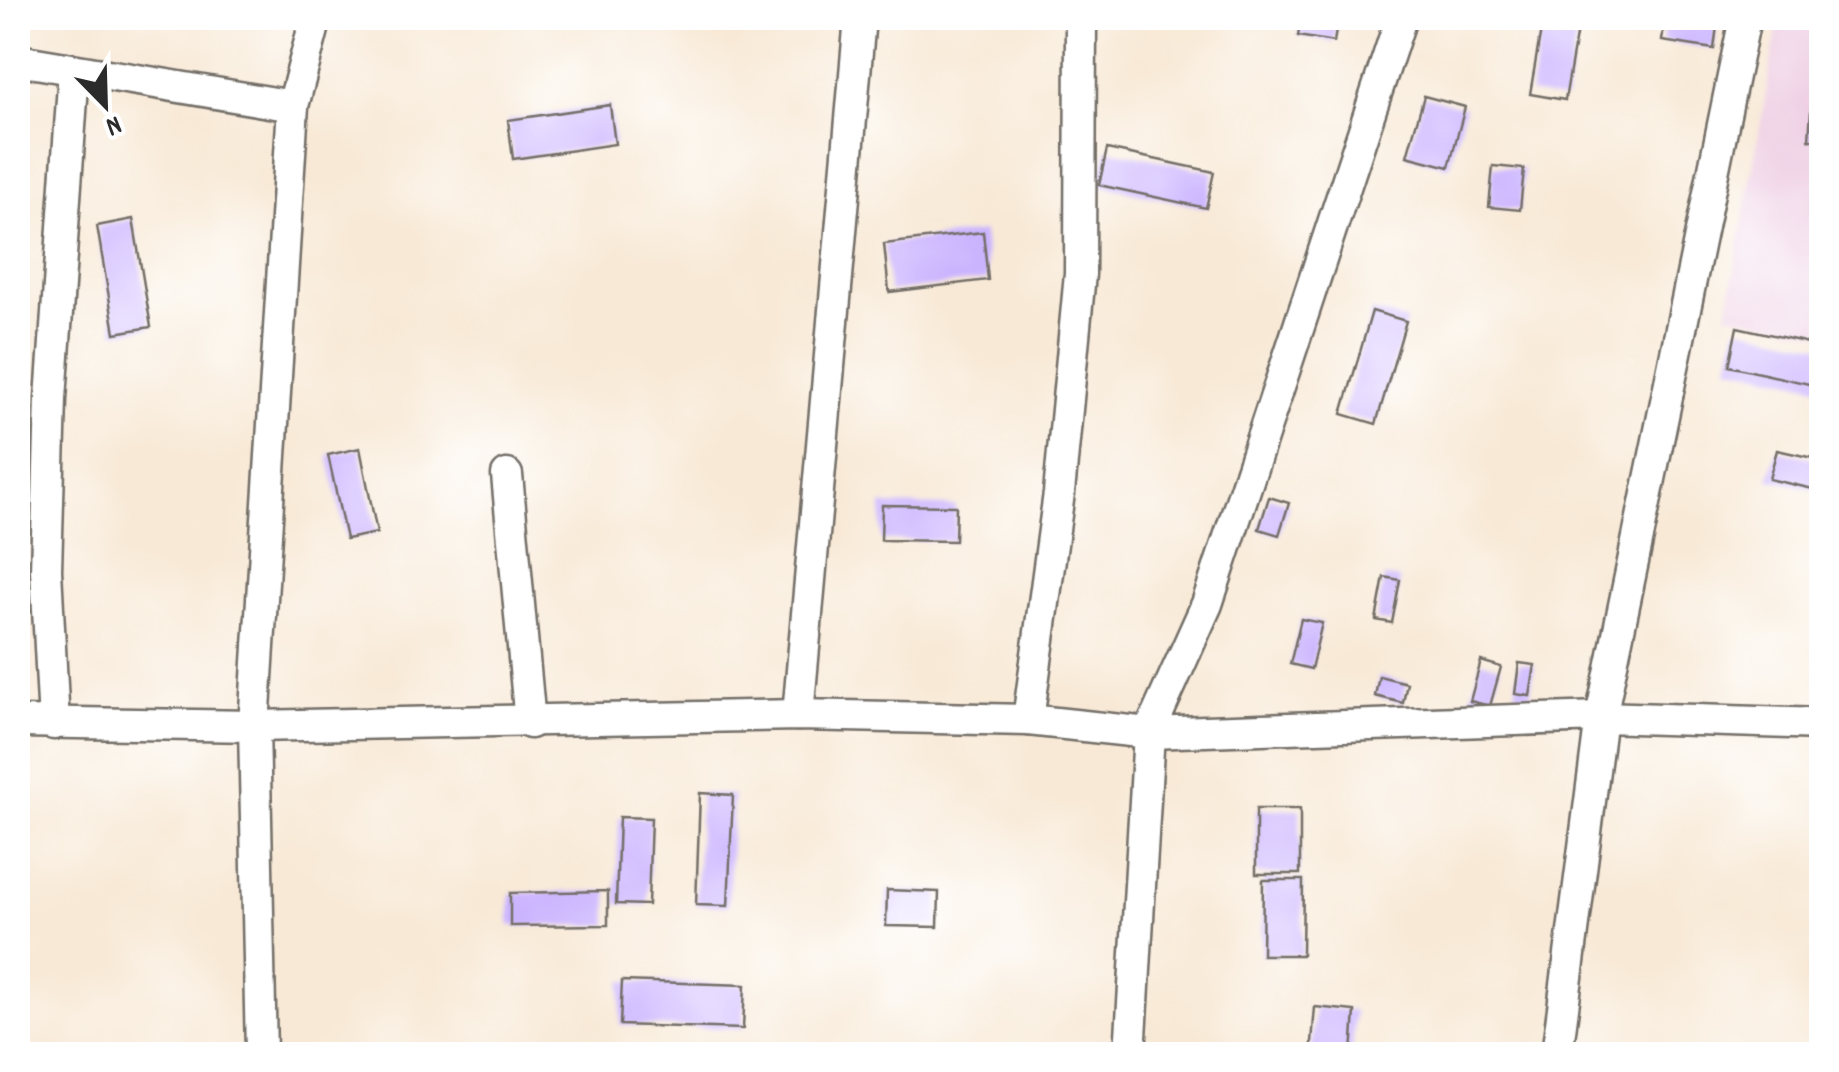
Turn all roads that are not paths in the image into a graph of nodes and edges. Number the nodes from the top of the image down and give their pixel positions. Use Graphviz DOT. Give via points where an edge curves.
graph roads {
  1 [pos="316,18"];
  2 [pos="860,18"];
  3 [pos="1081,18"];
  4 [pos="1401,18"];
  5 [pos="1745,18"];
  6 [pos="18,60"];
  7 [pos="74,70"];
  8 [pos="293,106"];
  9 [pos="507,475"];
  10 [pos="798,715"];
  11 [pos="1601,717"];
  12 [pos="1028,720"];
  13 [pos="18,722"];
  14 [pos="530,723"];
  15 [pos="54,724"];
  16 [pos="1822,724"];
  17 [pos="254,726"];
  18 [pos="1149,733"];
  19 [pos="260,1054"];
  20 [pos="1130,1054"];
  21 [pos="1557,1054"];
  1 -- 8 [label="street"];
  2 -- 10 [label="street"];
  3 -- 12 [label="street" via="1080,274"];
  4 -- 18 [label="street" via="1207,604"];
  5 -- 11 [label="street"];
  6 -- 7 [label="street"];
  7 -- 8 [label="street"];
  7 -- 15 [label="street" via="51,399 46,570"];
  8 -- 17 [label="street"];
  9 -- 14 [label="street"];
  10 -- 12 [label="street"];
  10 -- 14 [label="street"];
  11 -- 16 [label="street"];
  11 -- 18 [label="street"];
  11 -- 21 [label="street"];
  12 -- 18 [label="street"];
  13 -- 15 [label="street"];
  14 -- 17 [label="street"];
  15 -- 17 [label="street"];
  17 -- 19 [label="street"];
  18 -- 20 [label="street"];
}
